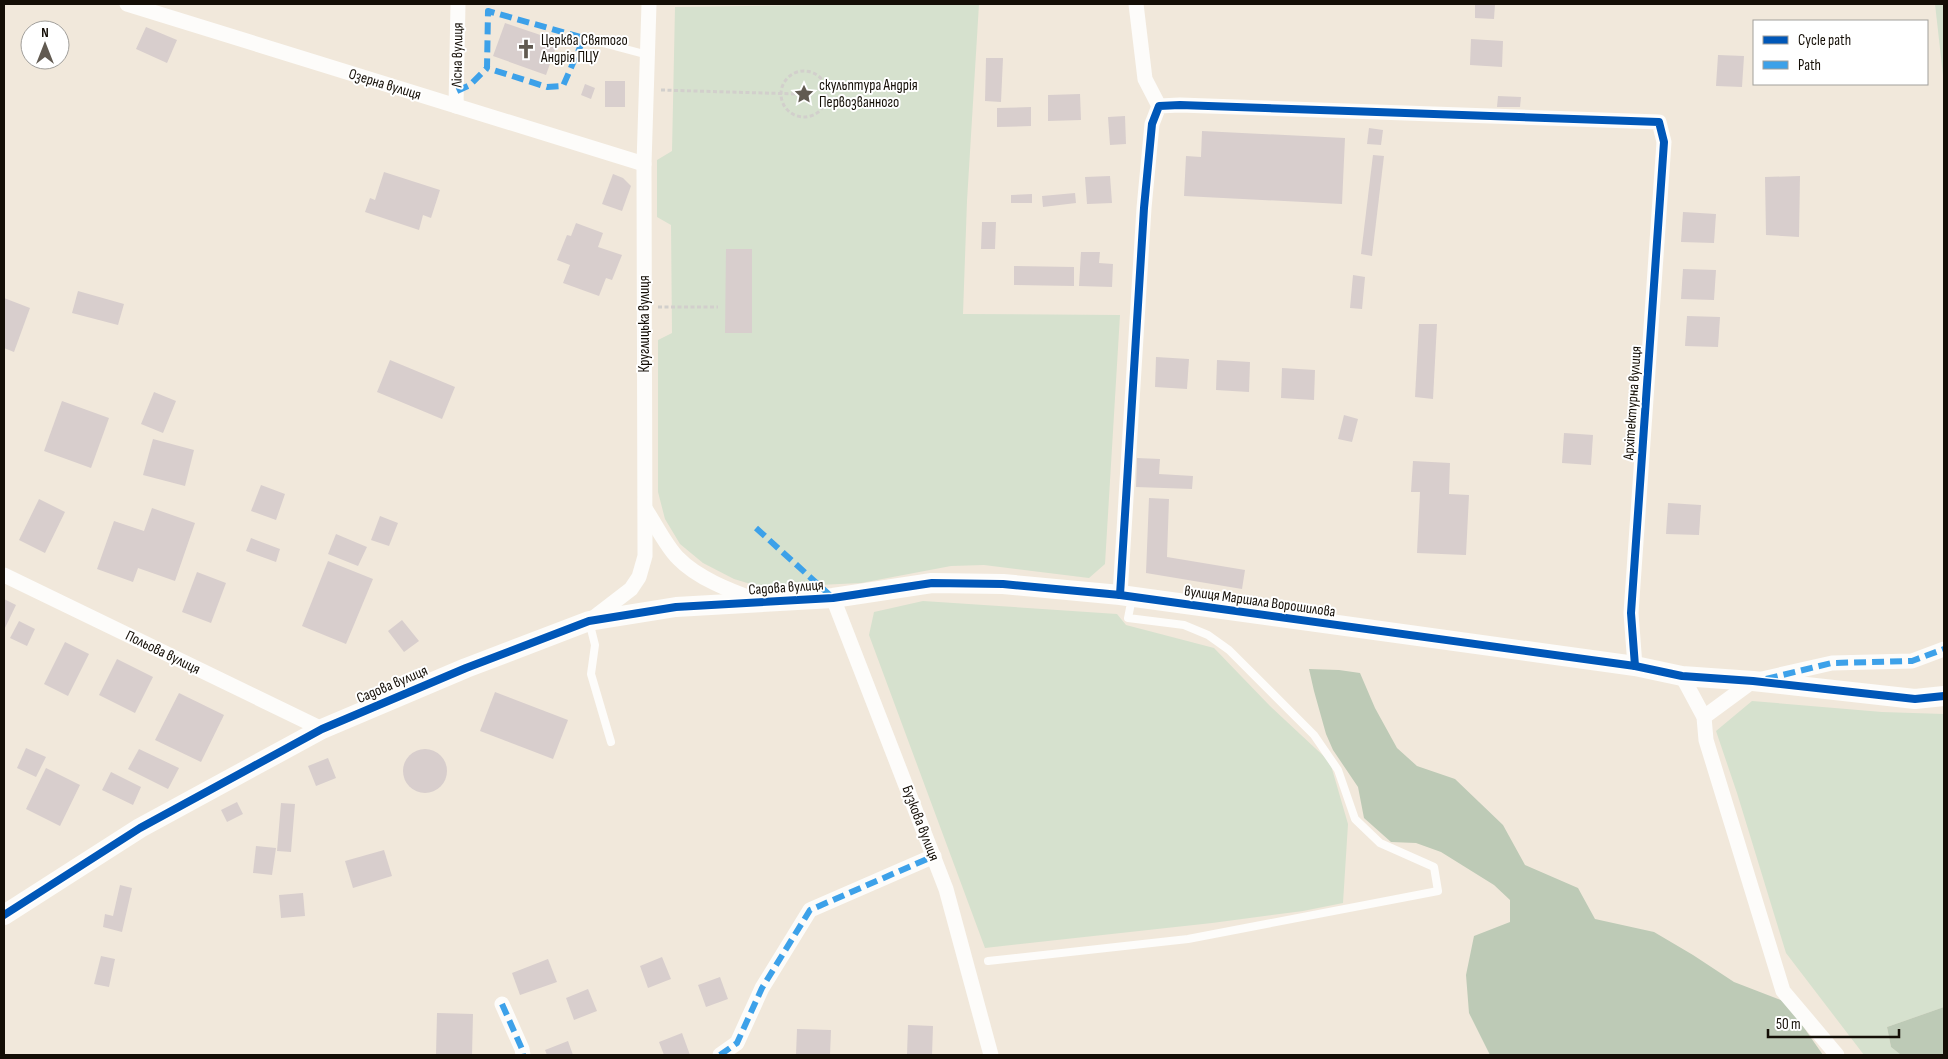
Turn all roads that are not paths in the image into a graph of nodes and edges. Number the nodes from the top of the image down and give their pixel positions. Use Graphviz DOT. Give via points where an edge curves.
graph roads {
  1 [pos="127,4"];
  2 [pos="458,4"];
  3 [pos="649,4"];
  4 [pos="1136,4"];
  5 [pos="584,38"];
  6 [pos="648,55"];
  7 [pos="456,106"];
  8 [pos="1159,106"];
  9 [pos="644,164"];
  10 [pos="646,510"];
  11 [pos="4,575"];
  12 [pos="1126,596"];
  13 [pos="833,598"];
  14 [pos="765,603"];
  15 [pos="589,621"];
  16 [pos="1944,650"];
  17 [pos="1635,666"];
  18 [pos="1682,676"];
  19 [pos="1753,681"];
  20 [pos="1944,696"];
  21 [pos="1704,717"];
  22 [pos="322,729"];
  23 [pos="611,742"];
  24 [pos="934,856"];
  25 [pos="4,914"];
  26 [pos="988,961"];
  27 [pos="502,1004"];
  28 [pos="523,1055"];
  29 [pos="720,1055"];
  30 [pos="991,1055"];
  31 [pos="1837,1055"];
  1 -- 7 [label="street, Озерна вулиця"];
  2 -- 7 [label="street, Лісна вулиця"];
  3 -- 6 [label="street, Круглицька вулиця"];
  4 -- 8 [label="street" via="1145,79"];
  5 -- 6 [label="lane"];
  6 -- 9 [label="street, Круглицька вулиця"];
  7 -- 9 [label="street, Озерна вулиця"];
  8 -- 12 [label="street" via="1152,124 1144,208"];
  8 -- 17 [label="street, Архітектурна вулиця" via="1659,122 1664,142 1631,613"];
  9 -- 10 [label="street, Круглицька вулиця"];
  10 -- 14 [label="street" via="678,559 701,576"];
  10 -- 15 [label="street, Круглицька вулиця" via="645,556 638,577 631,590"];
  11 -- 22 [label="street, Польова вулиця"];
  12 -- 13 [label="street, вулиця Маршала Ворошилова" via="1003,584 932,583"];
  12 -- 17 [label="street, вулиця Маршала Ворошилова"];
  12 -- 26 [label="lane" via="1128,618 1184,625 1208,635 1229,650 1314,735 1338,770 1355,819 1380,844 1434,866 1438,891 1188,938"];
  13 -- 14 [label="street, Садова вулиця"];
  13 -- 24 [label="street, Бузкова вулиця"];
  14 -- 15 [label="street, Садова вулиця" via="676,607"];
  15 -- 22 [label="street, Садова вулиця" via="466,668"];
  15 -- 23 [label="lane" via="595,645 591,674"];
  16 -- 19 [label="street" via="1912,661 1832,663"];
  17 -- 18 [label="street, вулиця Маршала Ворошилова"];
  18 -- 19 [label="street, вулиця Маршала Ворошилова"];
  18 -- 21 [label="street"];
  19 -- 20 [label="street, вулиця Маршала Ворошилова" via="1915,699"];
  19 -- 21 [label="street"];
  21 -- 31 [label="street" via="1706,740 1783,991"];
  22 -- 25 [label="street, Садова вулиця" via="140,828"];
  24 -- 29 [label="street" via="810,910 762,988 737,1043"];
  24 -- 30 [label="street, Бузкова вулиця"];
  27 -- 28 [label="street"];
}
